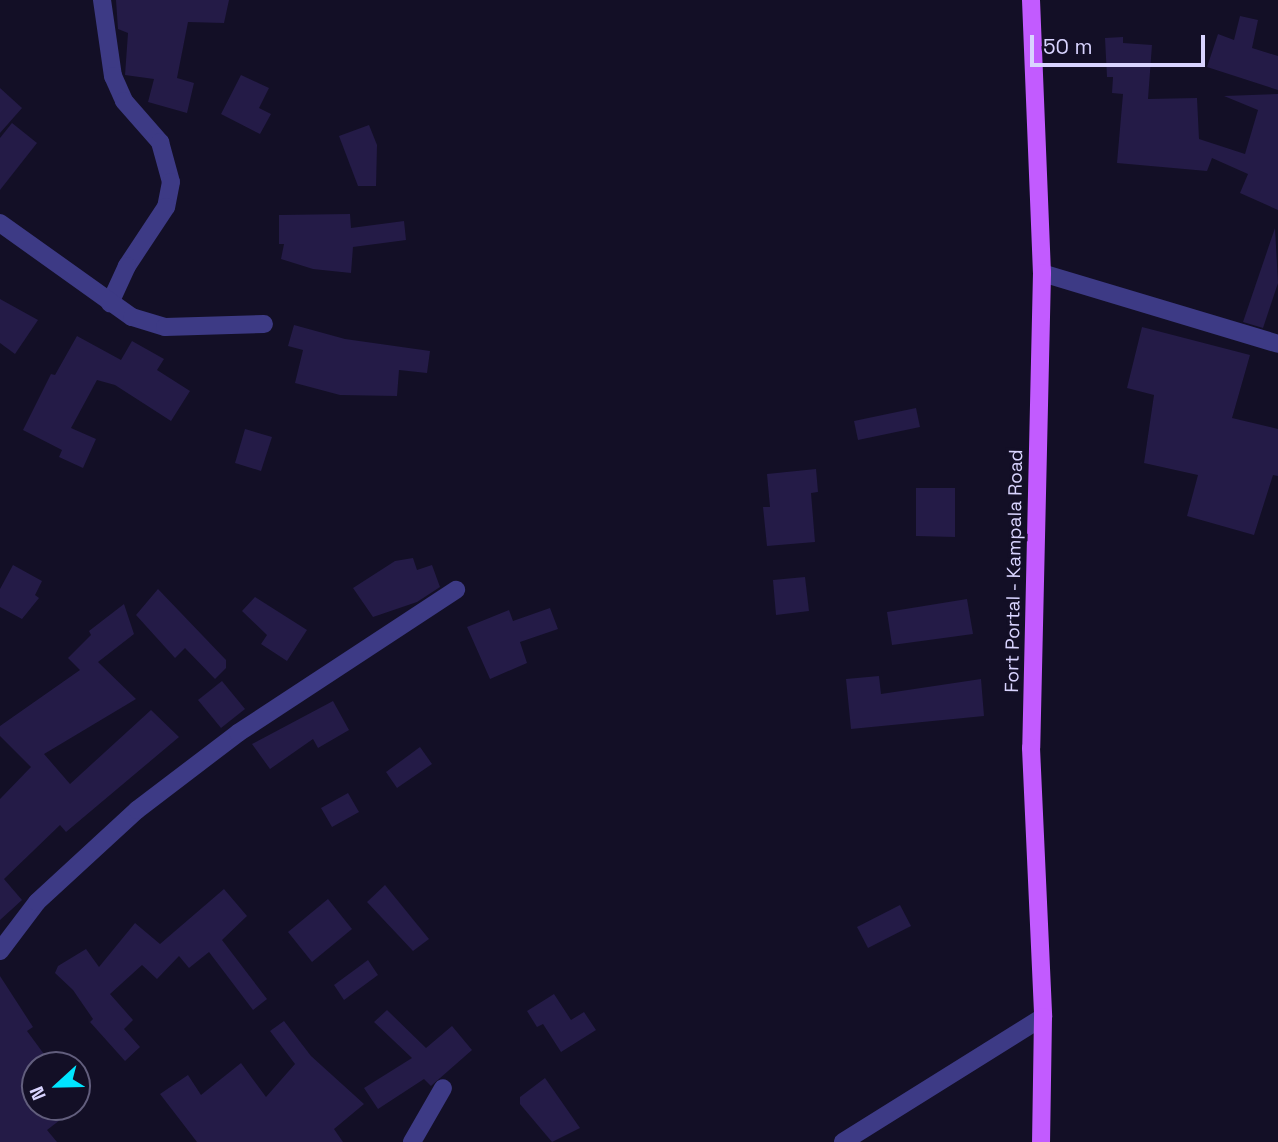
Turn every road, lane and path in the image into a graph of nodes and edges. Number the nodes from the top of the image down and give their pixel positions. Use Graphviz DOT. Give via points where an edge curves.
graph roads {
  1 [pos="102,0"];
  2 [pos="1031,0"];
  3 [pos="0,223"];
  4 [pos="1042,273"];
  5 [pos="110,303"];
  6 [pos="264,324"];
  7 [pos="1278,344"];
  8 [pos="456,590"];
  9 [pos="0,951"];
  10 [pos="1043,1017"];
  11 [pos="443,1088"];
  12 [pos="412,1142"];
  13 [pos="843,1142"];
  14 [pos="1041,1142"];
  1 -- 5 [label="street" via="113,76 124,101 160,142 171,182 166,207 132,258"];
  2 -- 4 [label="main road, Fort Portal - Kampala Road"];
  3 -- 5 [label="street"];
  4 -- 7 [label="street"];
  4 -- 10 [label="main road, Fort Portal - Kampala Road" via="1031,747"];
  5 -- 6 [label="street" via="132,317 165,327"];
  8 -- 9 [label="street" via="238,733 137,810 37,902"];
  10 -- 13 [label="street"];
  10 -- 14 [label="main road, Fort Portal - Kampala Road"];
  11 -- 12 [label="street"];
}
